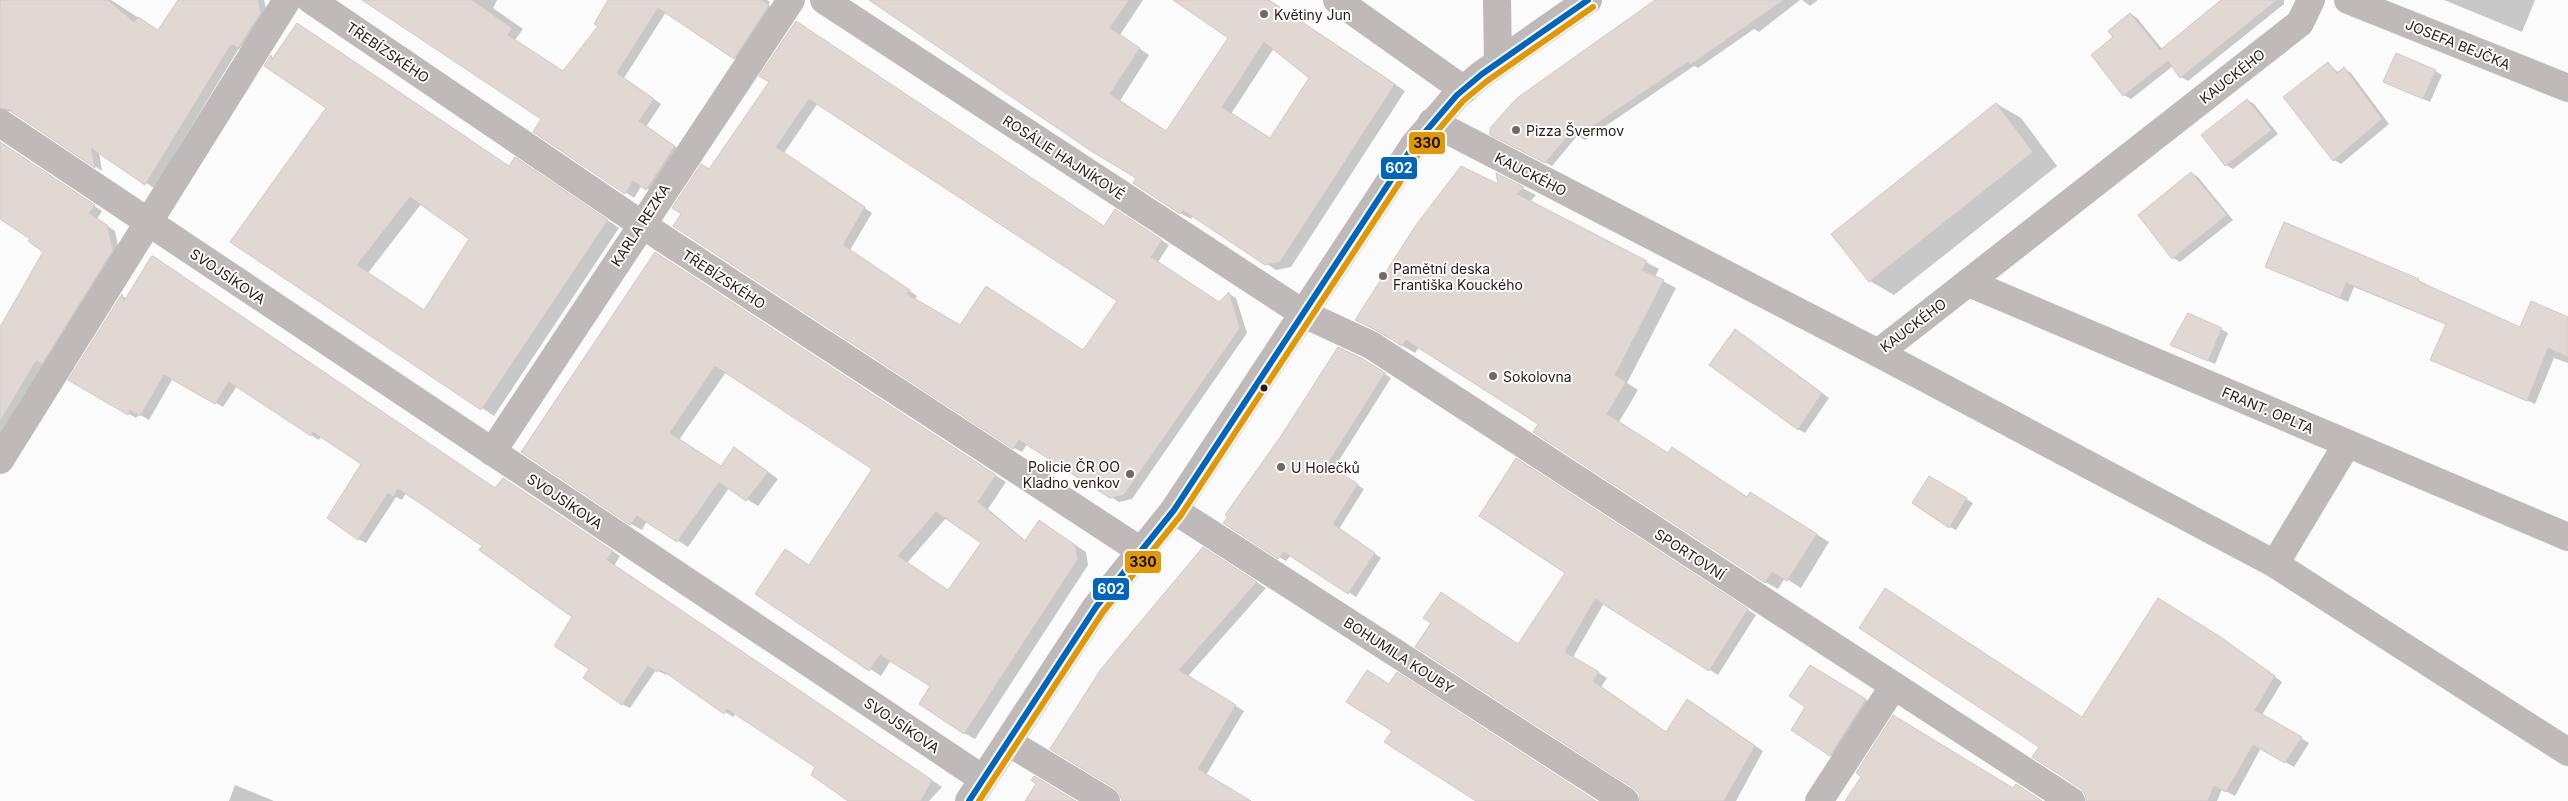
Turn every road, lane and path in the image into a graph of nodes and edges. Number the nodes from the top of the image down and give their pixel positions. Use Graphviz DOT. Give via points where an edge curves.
graph roads {
  1 [pos="287,0"];
  2 [pos="311,0"];
  3 [pos="791,0"];
  4 [pos="824,0"];
  5 [pos="1337,0"];
  6 [pos="1496,0"];
  7 [pos="1588,0"];
  8 [pos="2311,0"];
  9 [pos="2348,0"];
  10 [pos="1498,62"];
  11 [pos="2568,88"];
  12 [pos="1464,90"];
  13 [pos="1432,122"];
  14 [pos="0,123"];
  15 [pos="147,222"];
  16 [pos="641,224"];
  17 [pos="1969,283"];
  18 [pos="1304,314"];
  19 [pos="1878,353"];
  20 [pos="2347,444"];
  21 [pos="492,452"];
  22 [pos="0,460"];
  23 [pos="1174,510"];
  24 [pos="2568,537"];
  25 [pos="1141,551"];
  26 [pos="2275,564"];
  27 [pos="1893,687"];
  28 [pos="1008,742"];
  29 [pos="2568,752"];
  30 [pos="976,790"];
  31 [pos="1106,801"];
  32 [pos="1625,801"];
  33 [pos="1819,801"];
  34 [pos="2071,801"];
  1 -- 15 [label="street"];
  2 -- 16 [label="street, TŘEBÍZSKÉHO"];
  3 -- 16 [label="street, KARLA REZKA"];
  4 -- 18 [label="street, ROSÁLIE HAJNÍKOVÉ"];
  5 -- 12 [label="street"];
  6 -- 10 [label="street"];
  7 -- 10 [label="main road"];
  8 -- 17 [label="street, KAUCKÉHO" via="2300,23"];
  9 -- 11 [label="street, JOSEFA BEJČKA"];
  10 -- 12 [label="main road"];
  12 -- 13 [label="main road"];
  13 -- 18 [label="main road"];
  13 -- 19 [label="street, KAUCKÉHO"];
  14 -- 15 [label="street, SVOJSÍKOVA"];
  15 -- 21 [label="street, SVOJSÍKOVA"];
  15 -- 22 [label="street"];
  16 -- 21 [label="street, KARLA REZKA"];
  16 -- 25 [label="street, TŘEBÍZSKÉHO"];
  17 -- 19 [label="street, KAUCKÉHO"];
  17 -- 20 [label="street, FRANT. OPLTA"];
  18 -- 23 [label="main road"];
  18 -- 27 [label="street, SPORTOVNÍ" via="1371,346"];
  19 -- 26 [label="street"];
  20 -- 24 [label="street, FRANT. OPLTA"];
  20 -- 26 [label="street"];
  21 -- 30 [label="street, SVOJSÍKOVA"];
  23 -- 25 [label="main road"];
  23 -- 32 [label="street, BOHUMILA KOUBY"];
  25 -- 28 [label="main road" via="1096,607"];
  26 -- 29 [label="street"];
  27 -- 33 [label="street"];
  27 -- 34 [label="street, SPORTOVNÍ"];
  28 -- 30 [label="main road"];
  28 -- 31 [label="street"];
}
